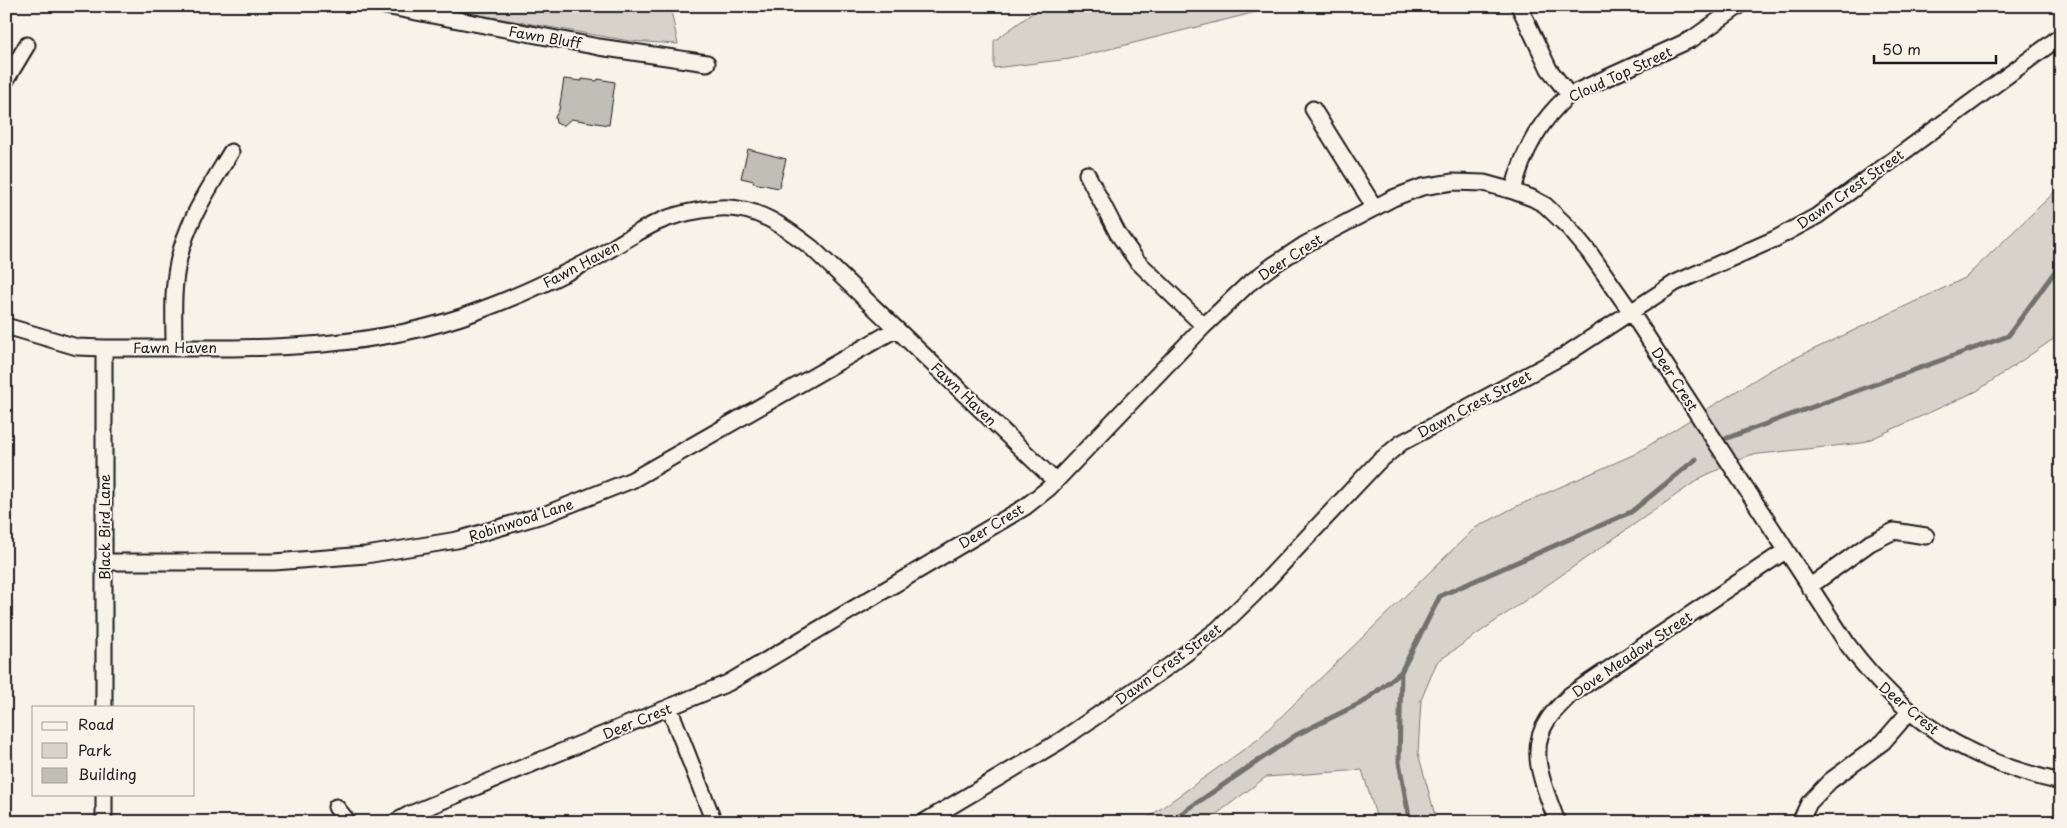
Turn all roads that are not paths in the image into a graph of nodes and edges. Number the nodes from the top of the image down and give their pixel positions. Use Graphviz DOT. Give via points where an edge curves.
graph roads {
  1 [pos="385,6"];
  2 [pos="1519,6"];
  3 [pos="1739,6"];
  4 [pos="2061,36"];
  5 [pos="27,45"];
  6 [pos="706,63"];
  7 [pos="6,80"];
  8 [pos="1569,96"];
  9 [pos="1313,109"];
  10 [pos="231,152"];
  11 [pos="1087,174"];
  12 [pos="1513,191"];
  13 [pos="1375,208"];
  14 [pos="1631,312"];
  15 [pos="6,326"];
  16 [pos="1204,326"];
  17 [pos="896,329"];
  18 [pos="104,348"];
  19 [pos="174,348"];
  20 [pos="1056,481"];
  21 [pos="1926,536"];
  22 [pos="1785,551"];
  23 [pos="103,562"];
  24 [pos="1809,587"];
  25 [pos="104,706"];
  26 [pos="669,707"];
  27 [pos="1909,712"];
  28 [pos="2061,782"];
  29 [pos="104,796"];
  30 [pos="336,806"];
  31 [pos="104,822"];
  32 [pos="348,822"];
  33 [pos="395,822"];
  34 [pos="714,822"];
  35 [pos="924,822"];
  36 [pos="1557,822"];
  37 [pos="1800,822"];
  1 -- 6 [label="street, Fawn Bluff" via="599,47"];
  2 -- 8 [label="street" via="1549,69"];
  3 -- 8 [label="street, Cloud Top Street" via="1692,39"];
  4 -- 14 [label="street, Dawn Crest Street" via="1817,216 1775,239 1675,284"];
  5 -- 7 [label="street"];
  8 -- 12 [label="street, Cloud Top Street" via="1554,108 1528,146"];
  9 -- 13 [label="street"];
  10 -- 19 [label="street" via="183,242 175,284"];
  11 -- 16 [label="street" via="1118,234 1137,262"];
  12 -- 13 [label="street, Deer Crest" via="1469,182 1438,184 1422,187"];
  12 -- 14 [label="street, Deer Crest" via="1545,205 1569,228"];
  13 -- 16 [label="street, Deer Crest" via="1304,245 1272,266"];
  14 -- 22 [label="street, Deer Crest"];
  14 -- 35 [label="street, Dawn Crest Street" via="1565,355 1401,443 1218,629 1060,741"];
  15 -- 18 [label="street, Fawn Haven" via="77,346"];
  16 -- 20 [label="street, Deer Crest"];
  17 -- 19 [label="street, Fawn Haven" via="812,248 788,230 764,216 722,208 660,221 542,286 477,312 413,332 341,343"];
  17 -- 20 [label="street, Fawn Haven"];
  17 -- 23 [label="street, Robinwood Lane" via="632,480 546,514 457,540 366,556 274,562"];
  18 -- 19 [label="street, Fawn Haven"];
  18 -- 23 [label="street, Black Bird Lane"];
  20 -- 26 [label="street, Deer Crest" via="1024,506 728,683"];
  21 -- 24 [label="street" via="1894,531 1870,543"];
  22 -- 24 [label="street, Deer Crest"];
  22 -- 36 [label="street, Dove Meadow Street" via="1570,695 1546,721 1538,743 1538,766"];
  23 -- 25 [label="street, Black Bird Lane"];
  24 -- 27 [label="street, Deer Crest" via="1868,672"];
  26 -- 33 [label="street, Deer Crest"];
  26 -- 34 [label="street"];
  27 -- 28 [label="street, Deer Crest" via="1967,751 2029,775"];
  27 -- 37 [label="street" via="1884,742 1830,781 1809,803"];
  29 -- 31 [label="street"];
  30 -- 32 [label="street"];
}
